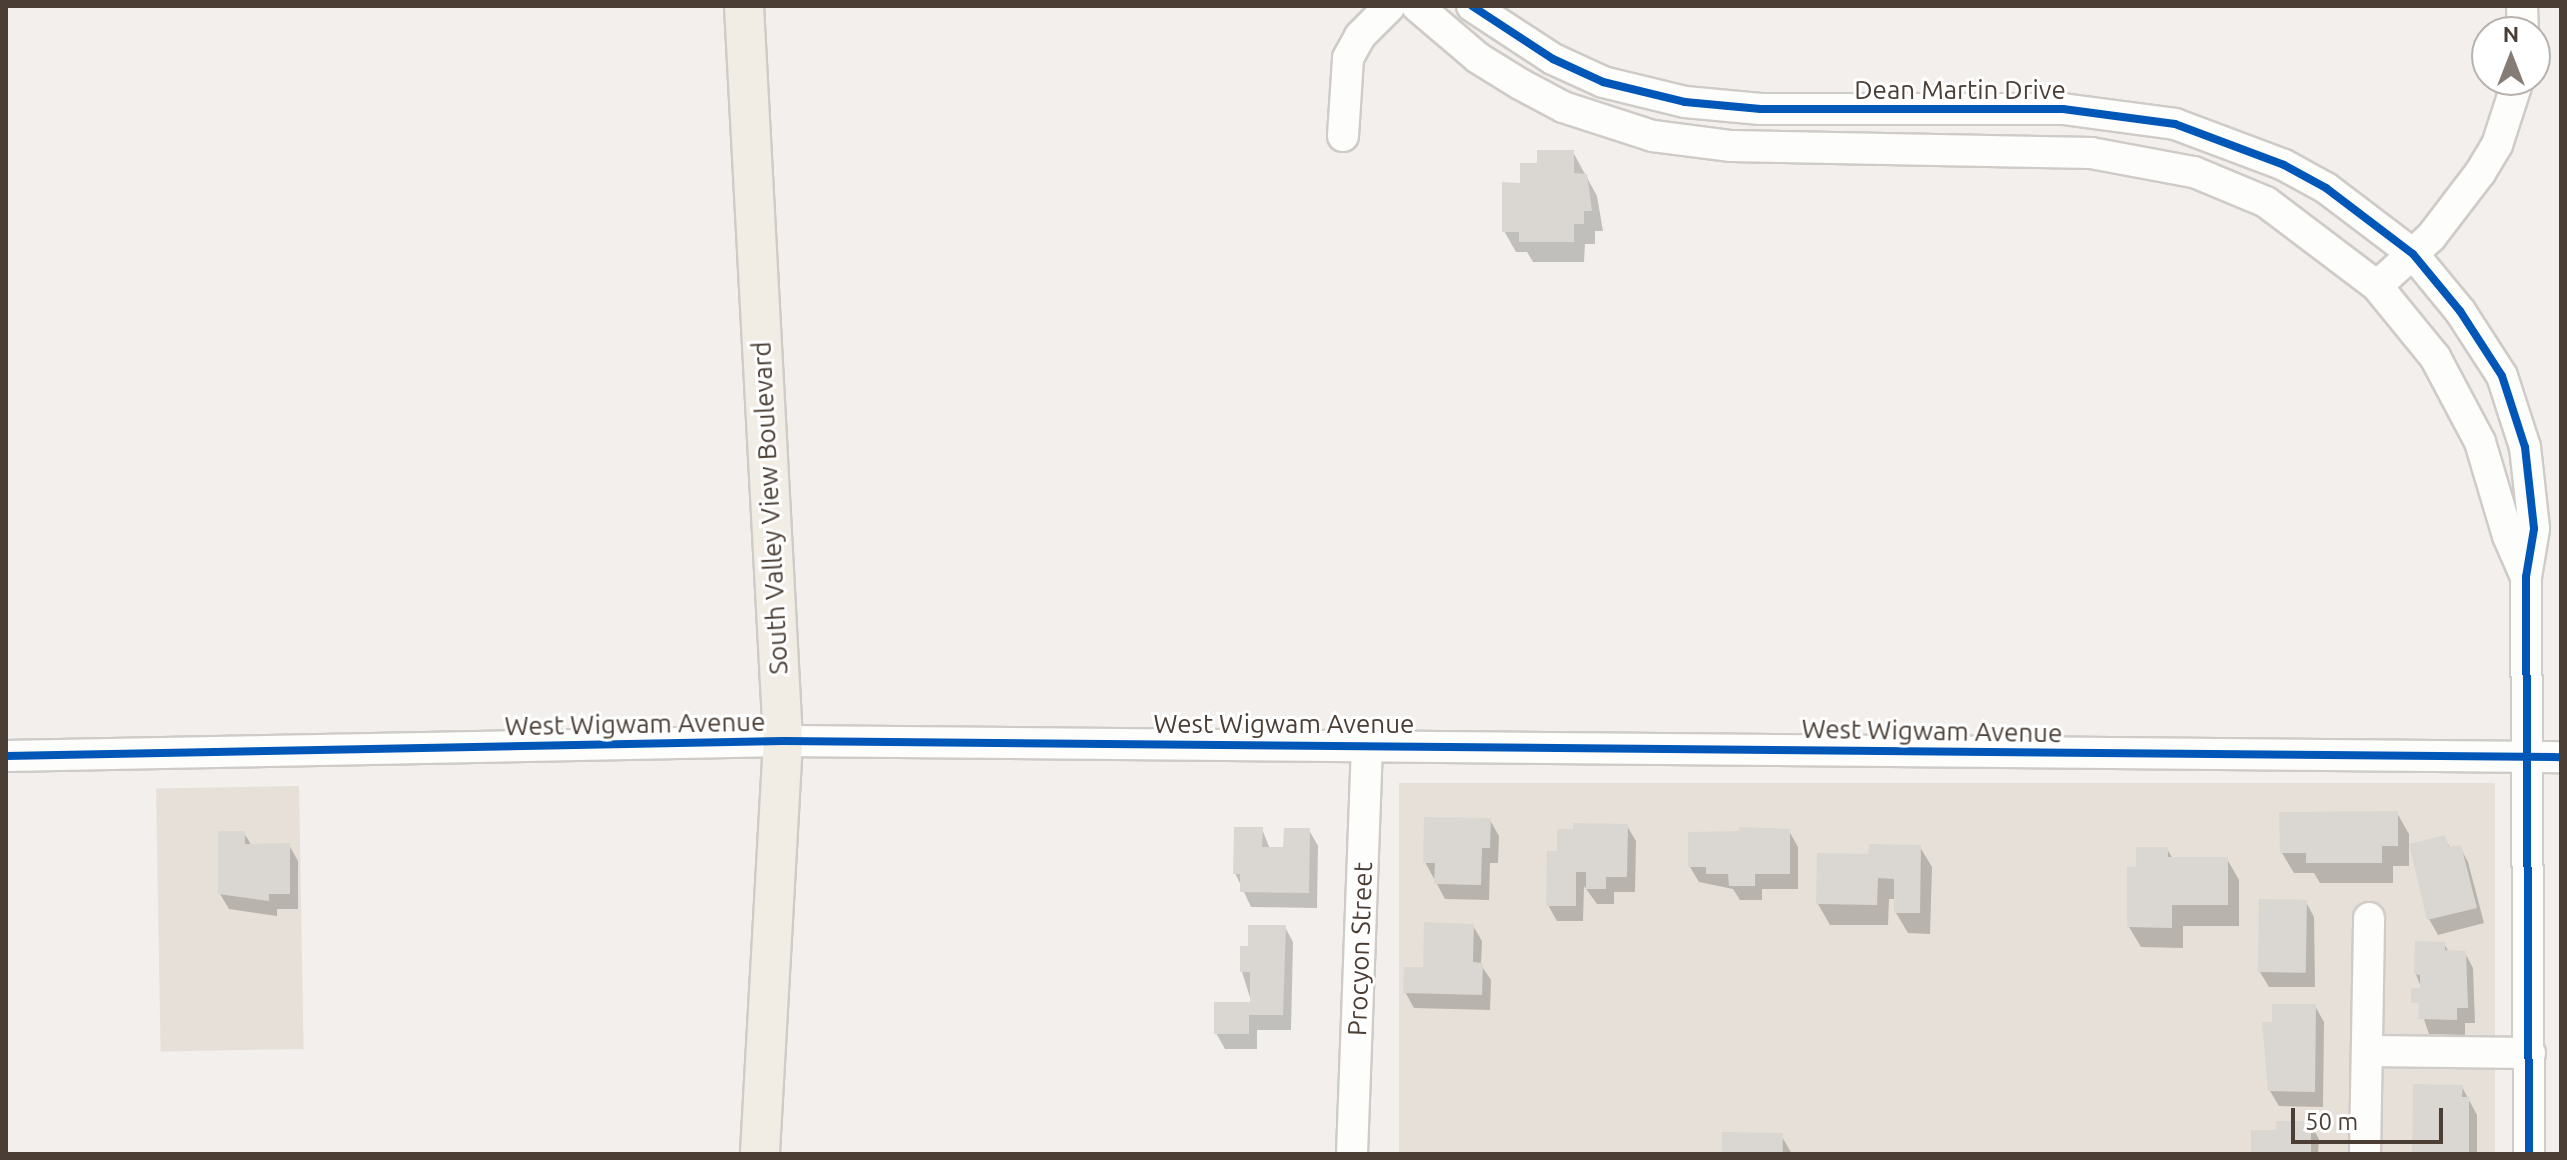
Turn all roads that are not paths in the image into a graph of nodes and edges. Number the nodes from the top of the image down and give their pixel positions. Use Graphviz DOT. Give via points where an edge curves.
graph roads {
  1 [pos="744,6"];
  2 [pos="1390,6"];
  3 [pos="1417,6"];
  4 [pos="1472,6"];
  5 [pos="2513,96"];
  6 [pos="1761,109"];
  7 [pos="1823,109"];
  8 [pos="1610,124"];
  9 [pos="1343,136"];
  10 [pos="1822,149"];
  11 [pos="2413,254"];
  12 [pos="2377,286"];
  13 [pos="2526,577"];
  14 [pos="783,741"];
  15 [pos="1367,744"];
  16 [pos="6,756"];
  17 [pos="2529,756"];
  18 [pos="2561,757"];
  19 [pos="2369,918"];
  20 [pos="2367,1051"];
  21 [pos="2530,1053"];
  22 [pos="760,1154"];
  23 [pos="1352,1154"];
  24 [pos="2365,1154"];
  25 [pos="2529,1154"];
  1 -- 14 [label="main road, South Valley View Boulevard"];
  2 -- 9 [label="street" via="1360,36 1348,58"];
  3 -- 8 [label="street, Dean Martin Drive" via="1478,58 1520,84"];
  4 -- 6 [label="street, Dean Martin Drive" via="1518,41 1603,82 1685,102"];
  5 -- 11 [label="street" via="2497,145 2456,207"];
  6 -- 7 [label="street, Dean Martin Drive"];
  6 -- 8 [label="street" via="1693,122 1624,108 1615,109"];
  7 -- 10 [label="street"];
  7 -- 11 [label="street, Dean Martin Drive" via="2063,109 2175,124 2284,165 2326,188"];
  8 -- 10 [label="street, Dean Martin Drive" via="1695,144"];
  10 -- 12 [label="street, Dean Martin Drive" via="2021,149 2145,159 2230,184 2266,202"];
  11 -- 12 [label="street"];
  11 -- 13 [label="street, Dean Martin Drive" via="2482,342 2514,406 2525,447 2534,529"];
  12 -- 13 [label="street, Dean Martin Drive" via="2435,357 2468,417"];
  13 -- 17 [label="street, Dean Martin Drive"];
  14 -- 15 [label="street, West Wigwam Avenue"];
  14 -- 16 [label="street, West Wigwam Avenue"];
  14 -- 22 [label="main road, South Valley View Boulevard"];
  15 -- 17 [label="street, West Wigwam Avenue"];
  15 -- 23 [label="street, Procyon Street"];
  17 -- 18 [label="street, West Wigwam Avenue"];
  17 -- 21 [label="street, Dean Martin Drive"];
  19 -- 20 [label="street"];
  20 -- 21 [label="street"];
  20 -- 24 [label="street"];
  21 -- 25 [label="street, Dean Martin Drive"];
}
